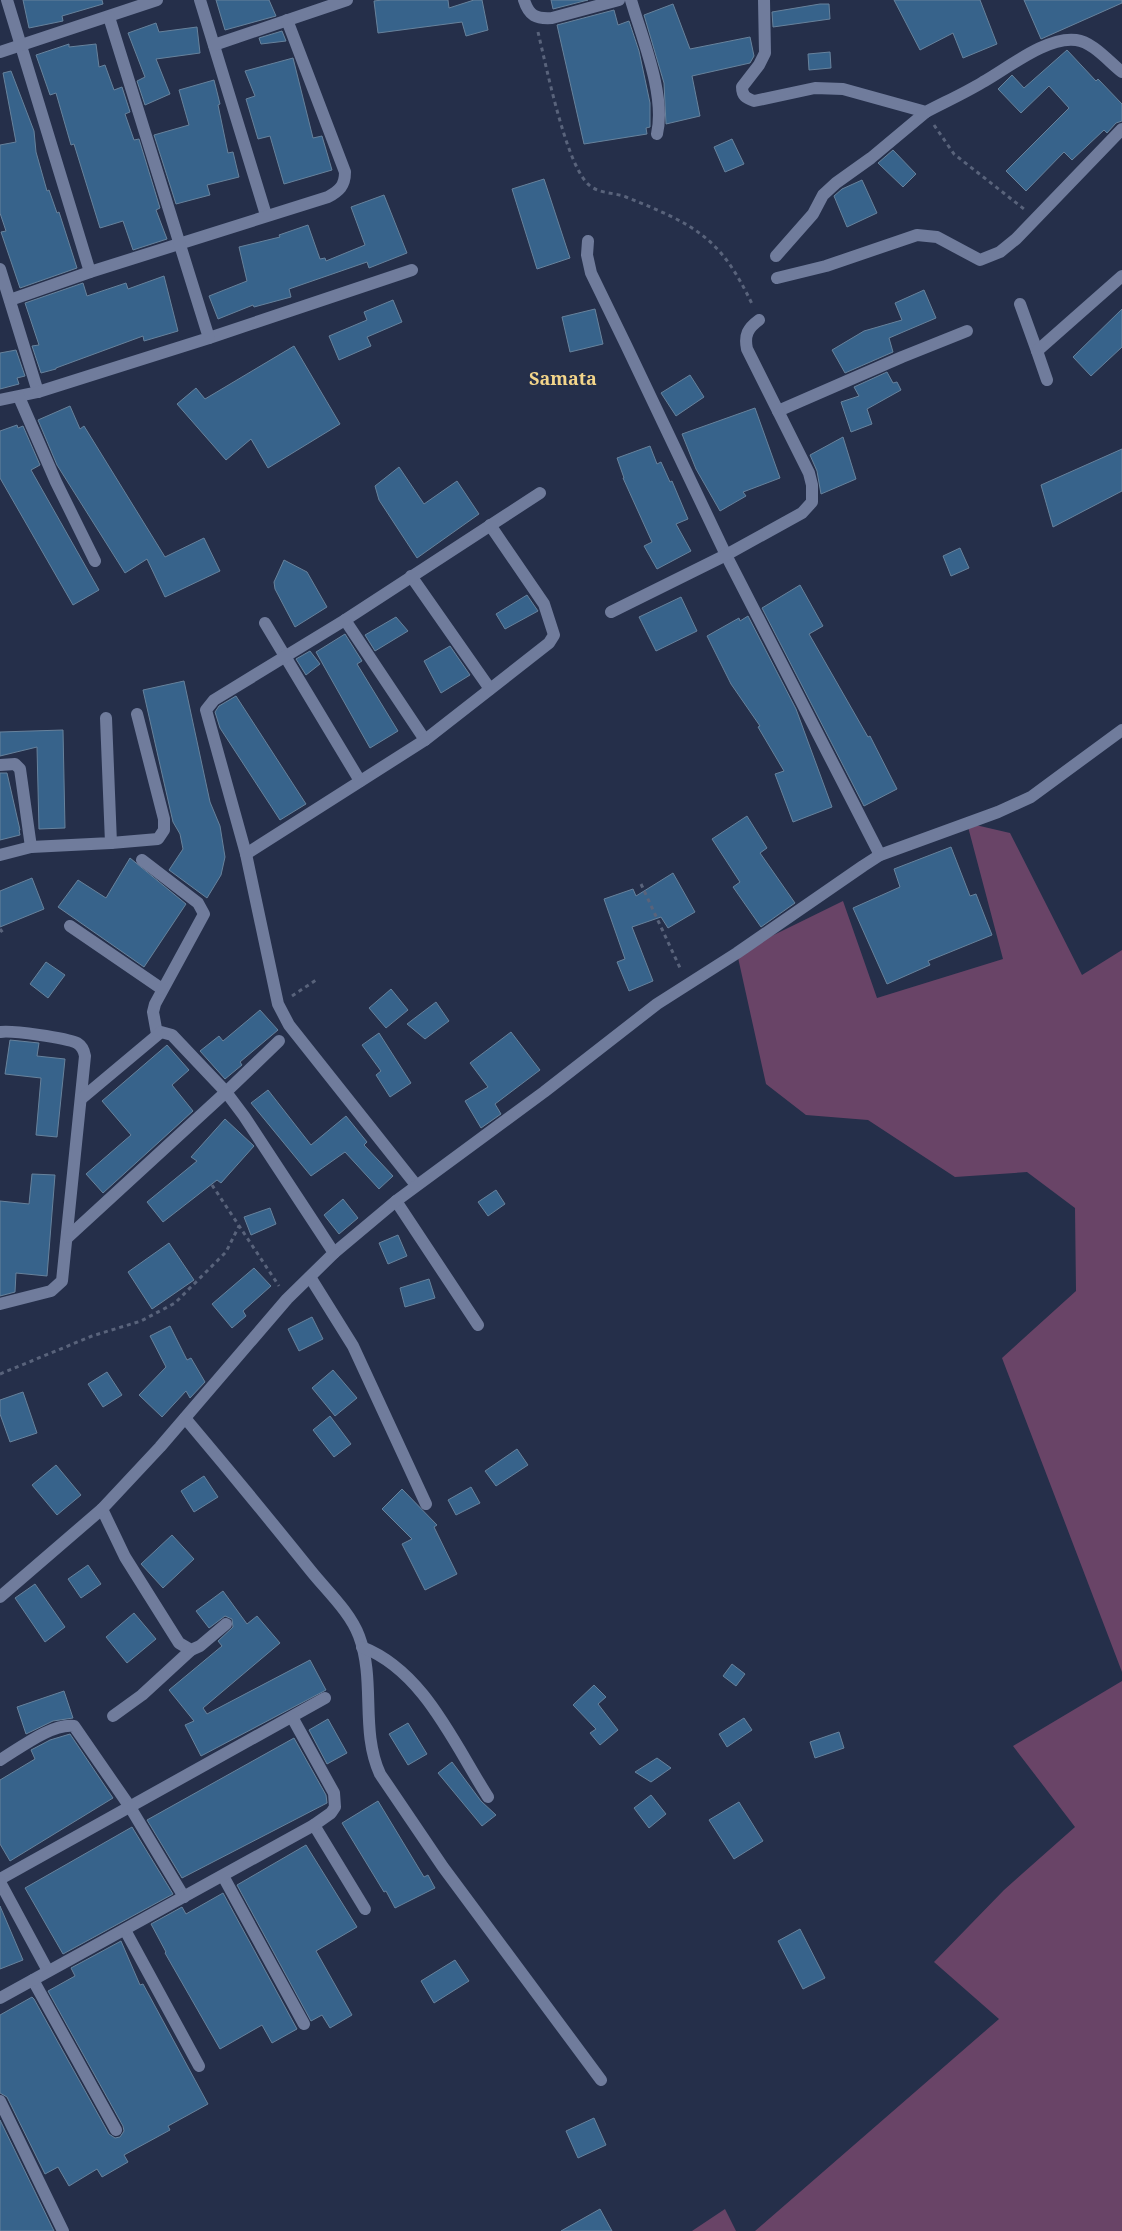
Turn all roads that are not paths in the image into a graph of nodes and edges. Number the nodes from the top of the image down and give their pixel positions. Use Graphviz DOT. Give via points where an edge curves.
graph roads {
  1 [pos="7,0"];
  2 [pos="157,0"];
  3 [pos="200,0"];
  4 [pos="347,0"];
  5 [pos="524,0"];
  6 [pos="619,0"];
  7 [pos="631,0"];
  8 [pos="764,0"];
  9 [pos="110,16"];
  10 [pos="287,20"];
  11 [pos="21,44"];
  12 [pos="214,45"];
  13 [pos="0,52"];
  14 [pos="1122,72"];
  15 [pos="926,112"];
  16 [pos="1122,129"];
  17 [pos="657,134"];
  18 [pos="266,215"];
  19 [pos="588,241"];
  20 [pos="181,245"];
  21 [pos="776,256"];
  22 [pos="0,269"];
  23 [pos="412,270"];
  24 [pos="90,272"];
  25 [pos="1122,276"];
  26 [pos="777,278"];
  27 [pos="10,300"];
  28 [pos="1020,304"];
  29 [pos="759,320"];
  30 [pos="966,331"];
  31 [pos="209,338"];
  32 [pos="1036,351"];
  33 [pos="1047,380"];
  34 [pos="38,392"];
  35 [pos="19,397"];
  36 [pos="0,400"];
  37 [pos="778,411"];
  38 [pos="540,493"];
  39 [pos="490,525"];
  40 [pos="726,554"];
  41 [pos="95,561"];
  42 [pos="411,576"];
  43 [pos="611,612"];
  44 [pos="345,620"];
  45 [pos="265,624"];
  46 [pos="284,657"];
  47 [pos="490,689"];
  48 [pos="137,714"];
  49 [pos="106,718"];
  50 [pos="1122,730"];
  51 [pos="425,740"];
  52 [pos="0,765"];
  53 [pos="360,781"];
  54 [pos="111,843"];
  55 [pos="31,847"];
  56 [pos="0,854"];
  57 [pos="246,854"];
  58 [pos="880,856"];
  59 [pos="142,860"];
  60 [pos="70,926"];
  61 [pos="162,989"];
  62 [pos="0,1032"];
  63 [pos="157,1034"];
  64 [pos="279,1041"];
  65 [pos="226,1092"];
  66 [pos="81,1100"];
  67 [pos="416,1185"];
  68 [pos="396,1200"];
  69 [pos="68,1238"];
  70 [pos="334,1253"];
  71 [pos="310,1278"];
  72 [pos="0,1304"];
  73 [pos="478,1325"];
  74 [pos="185,1418"];
  75 [pos="426,1504"];
  76 [pos="102,1509"];
  77 [pos="0,1597"];
  78 [pos="226,1624"];
  79 [pos="362,1647"];
  80 [pos="191,1650"];
  81 [pos="325,1698"];
  82 [pos="113,1716"];
  83 [pos="292,1717"];
  84 [pos="0,1760"];
  85 [pos="488,1797"];
  86 [pos="130,1807"];
  87 [pos="314,1825"];
  88 [pos="224,1876"];
  89 [pos="0,1880"];
  90 [pos="184,1897"];
  91 [pos="365,1909"];
  92 [pos="125,1930"];
  93 [pos="48,1971"];
  94 [pos="33,1980"];
  95 [pos="0,1998"];
  96 [pos="304,2024"];
  97 [pos="199,2066"];
  98 [pos="601,2080"];
  99 [pos="0,2101"];
  100 [pos="116,2130"];
  101 [pos="63,2231"];
  1 -- 11 [label="street"];
  2 -- 9 [label="street"];
  3 -- 12 [label="street"];
  4 -- 10 [label="street"];
  5 -- 6 [label="street" via="534,18 552,18"];
  7 -- 17 [label="street" via="660,110"];
  8 -- 15 [label="street" via="765,52 759,66 742,87 746,98 754,101 815,88 843,89"];
  9 -- 11 [label="street"];
  9 -- 20 [label="street"];
  10 -- 12 [label="street"];
  10 -- 18 [label="street" via="341,159 345,182 339,191 328,197"];
  11 -- 13 [label="street"];
  11 -- 24 [label="street"];
  12 -- 18 [label="street"];
  14 -- 15 [label="street" via="1091,46 1077,40 1063,40 1046,45"];
  15 -- 21 [label="street" via="823,195 813,214"];
  16 -- 26 [label="street" via="1000,252 980,260 937,238 917,235 826,266"];
  18 -- 20 [label="street"];
  19 -- 40 [label="street" via="591,273"];
  20 -- 24 [label="street"];
  20 -- 31 [label="street"];
  22 -- 27 [label="street"];
  23 -- 31 [label="street"];
  24 -- 27 [label="street"];
  25 -- 32 [label="street"];
  27 -- 34 [label="street"];
  28 -- 32 [label="street"];
  29 -- 37 [label="street" via="750,327 745,339 751,359"];
  30 -- 37 [label="street"];
  31 -- 34 [label="street"];
  32 -- 33 [label="street"];
  34 -- 35 [label="street"];
  35 -- 36 [label="street"];
  35 -- 41 [label="street"];
  37 -- 40 [label="street" via="809,473 812,502 802,513"];
  38 -- 39 [label="street"];
  39 -- 42 [label="street"];
  39 -- 47 [label="street" via="544,604 554,635 549,644"];
  40 -- 43 [label="street"];
  40 -- 58 [label="street"];
  42 -- 44 [label="street"];
  42 -- 47 [label="street"];
  44 -- 46 [label="street"];
  44 -- 51 [label="street"];
  45 -- 46 [label="street"];
  46 -- 53 [label="street"];
  46 -- 57 [label="street" via="214,700 206,710"];
  47 -- 51 [label="street"];
  48 -- 54 [label="street" via="164,830 158,839"];
  49 -- 54 [label="street"];
  50 -- 58 [label="street" via="1031,797"];
  51 -- 53 [label="street"];
  52 -- 55 [label="street" via="14,764 20,769"];
  53 -- 57 [label="street"];
  54 -- 55 [label="street"];
  55 -- 56 [label="street"];
  57 -- 67 [label="street" via="278,1004 289,1025"];
  58 -- 67 [label="street" via="688,984"];
  59 -- 61 [label="street" via="203,910 203,918"];
  60 -- 61 [label="street"];
  61 -- 63 [label="street" via="153,1012"];
  62 -- 66 [label="street" via="21,1032 79,1044 85,1056"];
  63 -- 65 [label="street" via="166,1031 172,1035"];
  63 -- 66 [label="street"];
  64 -- 65 [label="street"];
  65 -- 69 [label="street"];
  65 -- 70 [label="street"];
  66 -- 69 [label="street"];
  67 -- 68 [label="street"];
  68 -- 70 [label="street"];
  68 -- 73 [label="street"];
  69 -- 72 [label="street" via="58,1287"];
  70 -- 71 [label="street"];
  71 -- 74 [label="street" via="287,1299"];
  71 -- 75 [label="street" via="353,1346"];
  74 -- 76 [label="street"];
  74 -- 79 [label="street" via="345,1613"];
  76 -- 77 [label="street"];
  76 -- 80 [label="street" via="132,1570 179,1643"];
  78 -- 80 [label="street"];
  79 -- 85 [label="street" via="381,1654 410,1680 442,1723"];
  79 -- 98 [label="street" via="369,1682 370,1740 380,1774 443,1867"];
  80 -- 82 [label="street" via="142,1695"];
  81 -- 83 [label="street"];
  83 -- 86 [label="street"];
  83 -- 87 [label="street" via="336,1800 331,1813"];
  84 -- 86 [label="street" via="52,1730 64,1725 74,1726"];
  86 -- 89 [label="street"];
  86 -- 90 [label="street"];
  87 -- 88 [label="street"];
  87 -- 91 [label="street"];
  88 -- 90 [label="street"];
  88 -- 96 [label="street"];
  89 -- 93 [label="street"];
  90 -- 92 [label="street"];
  92 -- 93 [label="street"];
  92 -- 97 [label="street"];
  93 -- 94 [label="street"];
  94 -- 95 [label="street"];
  94 -- 100 [label="street"];
  99 -- 101 [label="street"];
}
